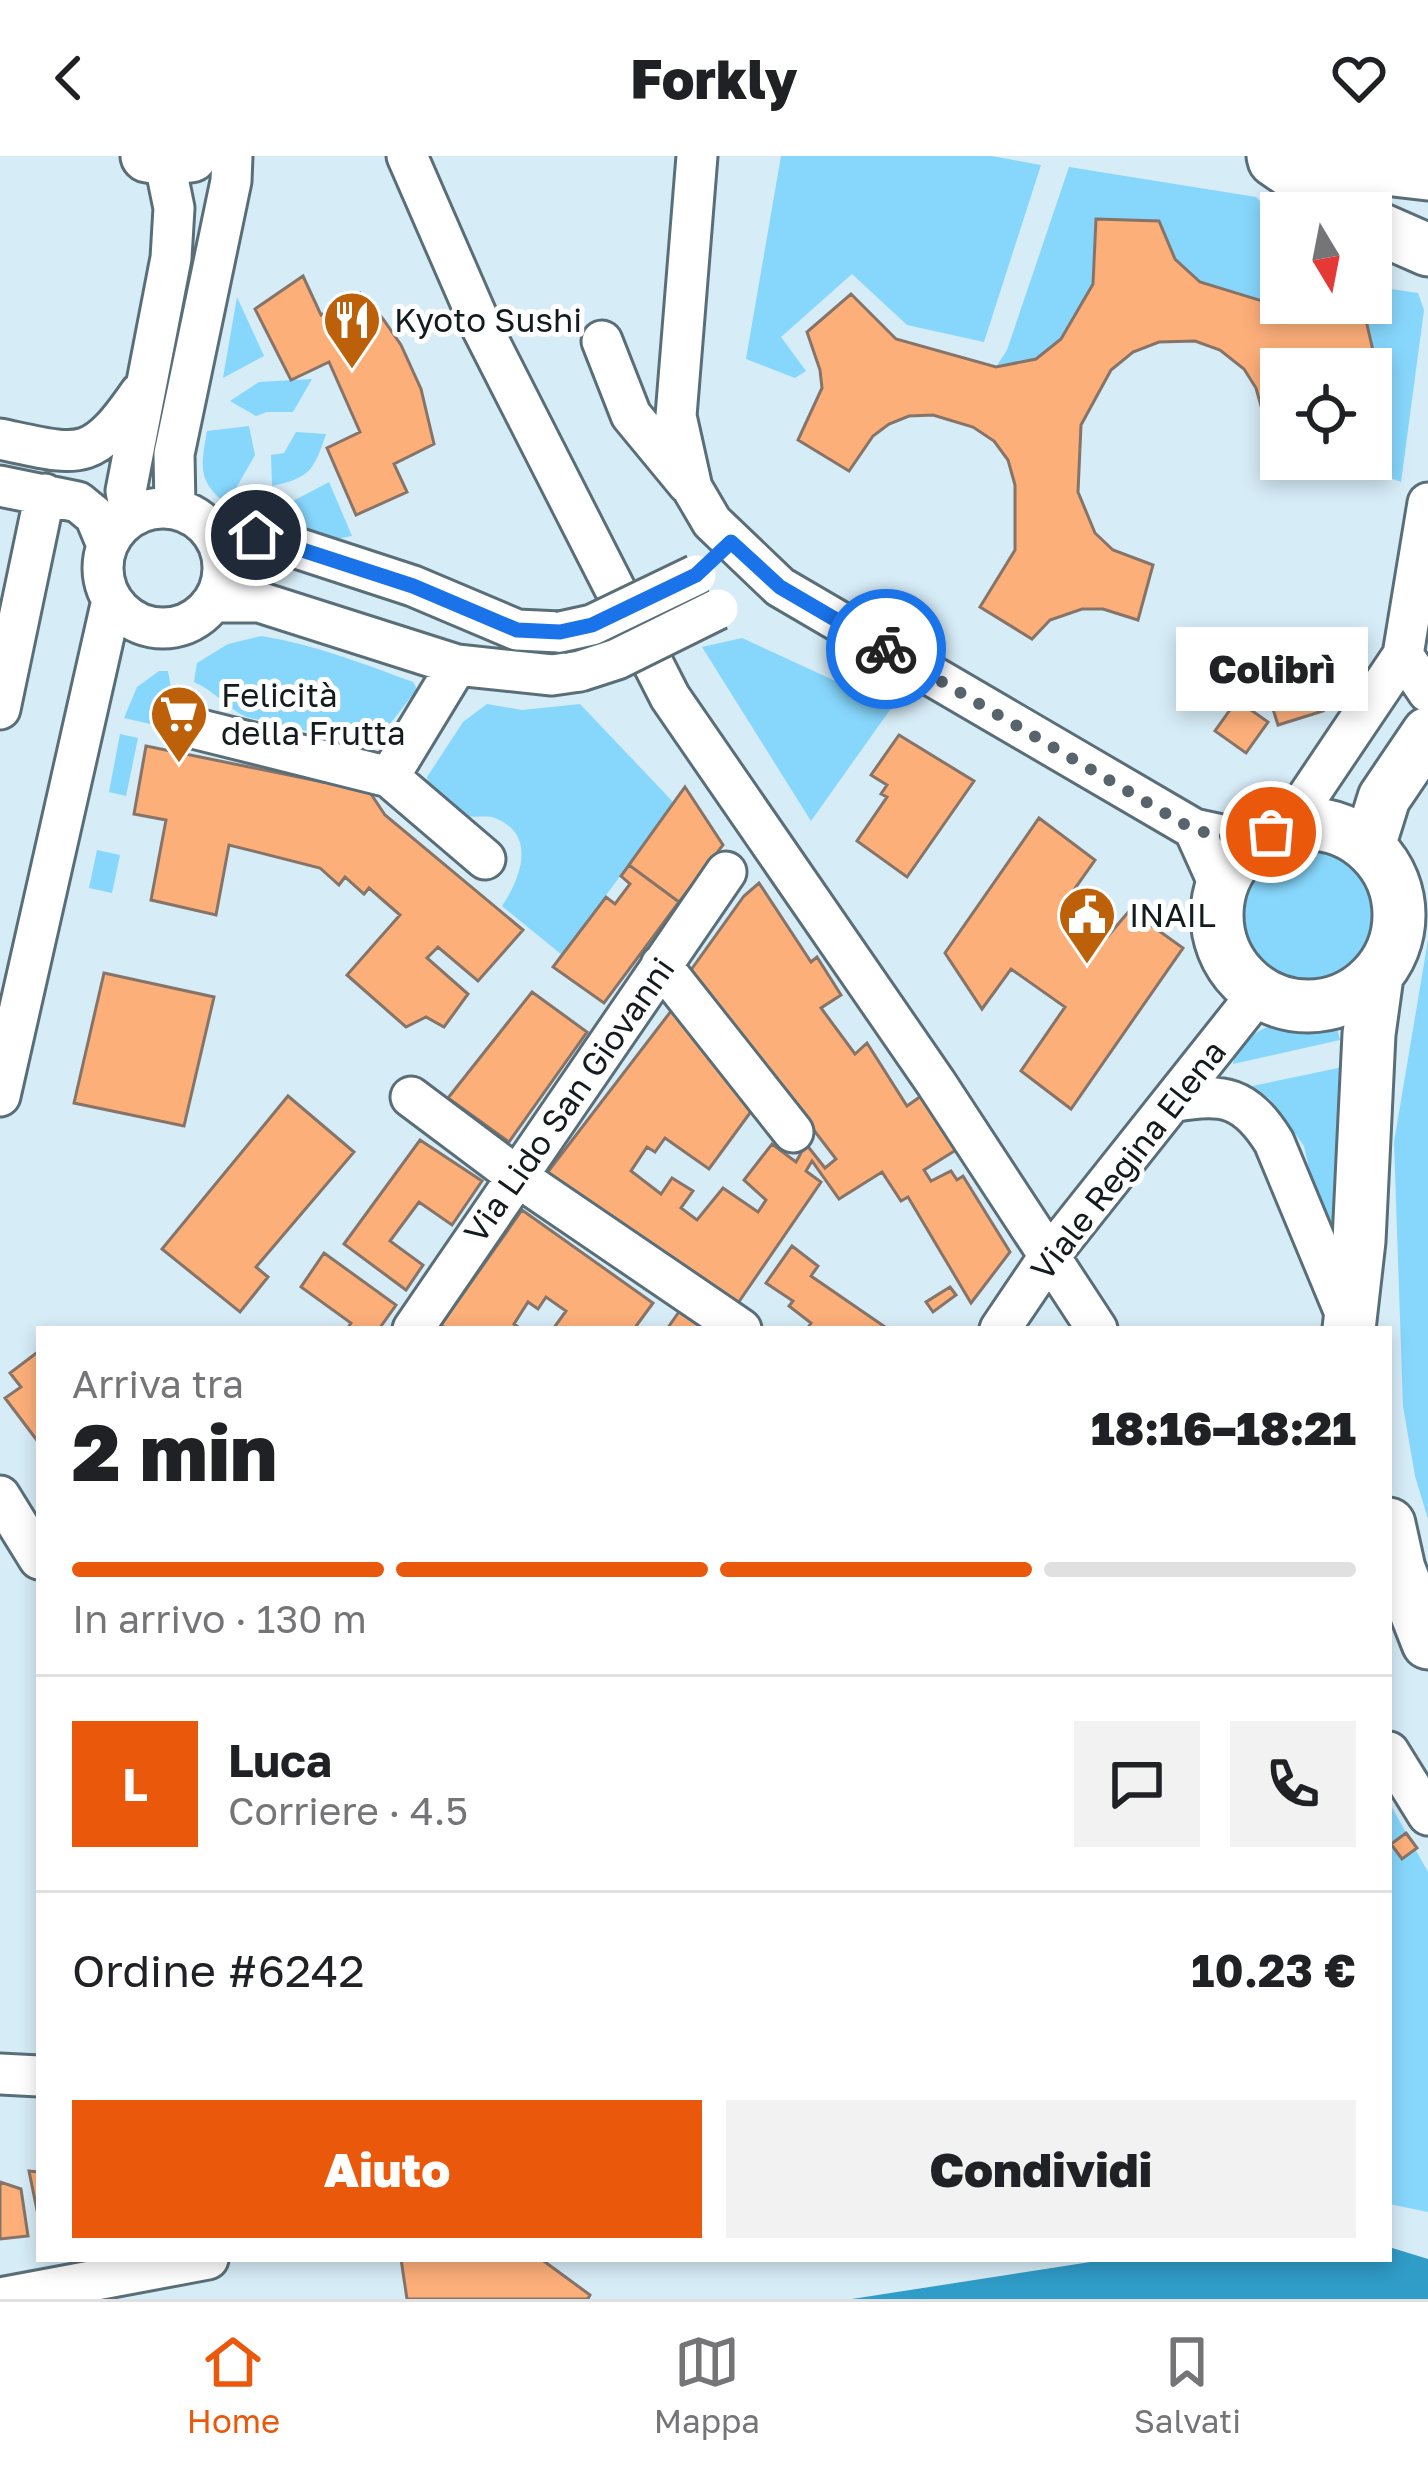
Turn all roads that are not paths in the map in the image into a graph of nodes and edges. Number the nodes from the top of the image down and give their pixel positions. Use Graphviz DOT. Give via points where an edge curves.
graph roads {
  1 [pos="232,156"];
  2 [pos="406,156"];
  3 [pos="697,156"];
  4 [pos="1270,156"];
  5 [pos="167,157"];
  6 [pos="1428,174"];
  7 [pos="1321,192"];
  8 [pos="1392,234"];
  9 [pos="1428,250"];
  10 [pos="602,341"];
  11 [pos="147,383"];
  12 [pos="0,439"];
  13 [pos="0,486"];
  14 [pos="692,488"];
  15 [pos="45,494"];
  16 [pos="1428,503"];
  17 [pos="175,508"];
  18 [pos="119,530"];
  19 [pos="217,539"];
  20 [pos="731,542"];
  21 [pos="763,574"];
  22 [pos="112,600"];
  23 [pos="214,602"];
  24 [pos="1403,655"];
  25 [pos="457,665"];
  26 [pos="1428,692"];
  27 [pos="0,709"];
  28 [pos="189,727"];
  29 [pos="1428,733"];
  30 [pos="389,777"];
  31 [pos="1328,827"];
  32 [pos="1194,830"];
  33 [pos="485,859"];
  34 [pos="726,872"];
  35 [pos="1221,889"];
  36 [pos="662,964"];
  37 [pos="1259,992"];
  38 [pos="1365,1002"];
  39 [pos="0,1096"];
  40 [pos="411,1097"];
  41 [pos="1173,1102"];
  42 [pos="793,1132"];
  43 [pos="515,1175"];
  44 [pos="1051,1255"];
  45 [pos="1348,1324"];
  46 [pos="414,1326"];
  47 [pos="737,1326"];
  48 [pos="1002,1326"];
  49 [pos="1095,1326"];
  50 [pos="0,1496"];
  51 [pos="1392,1536"];
  52 [pos="36,1554"];
  53 [pos="1428,1643"];
  54 [pos="1392,1757"];
  55 [pos="1428,1814"];
  56 [pos="0,2074"];
  57 [pos="36,2076"];
  58 [pos="192,2262"];
  59 [pos="0,2298"];
  1 -- 17 [label="street" via="173,454"];
  2 -- 44 [label="street" via="482,328 670,697"];
  3 -- 14 [label="street" via="676,416"];
  4 -- 6 [label="main road"];
  4 -- 7 [label="main road"];
  5 -- 11 [label="street" via="171,258"];
  8 -- 9 [label="main road"];
  10 -- 14 [label="street" via="631,415"];
  11 -- 12 [label="street" via="102,442 82,452"];
  11 -- 18 [label="street"];
  13 -- 15 [label="street"];
  14 -- 20 [label="street"];
  15 -- 18 [label="street" via="78,502"];
  15 -- 27 [label="street"];
  16 -- 24 [label="street"];
  17 -- 18 [label="street" via="144,510"];
  17 -- 19 [label="street"];
  18 -- 22 [label="street" via="102,563"];
  19 -- 20 [label="street, bridge" via="256,535 517,630 560,632 696,575"];
  19 -- 23 [label="street" via="224,571"];
  20 -- 21 [label="street"];
  21 -- 25 [label="street, bridge" via="718,609 617,659 552,675"];
  21 -- 32 [label="street"];
  22 -- 23 [label="street" via="125,615 162,628 182,626"];
  22 -- 39 [label="street"];
  23 -- 25 [label="street" via="259,602"];
  24 -- 26 [label="street"];
  24 -- 31 [label="street"];
  25 -- 30 [label="street"];
  28 -- 30 [label="street"];
  29 -- 31 [label="main road"];
  30 -- 33 [label="street"];
  31 -- 32 [label="street"];
  31 -- 35 [label="main road" via="1234,863"];
  31 -- 38 [label="main road" via="1391,875 1400,910 1395,945"];
  32 -- 35 [label="street"];
  34 -- 36 [label="street, Via Lido San Giovanni"];
  35 -- 37 [label="main road" via="1223,947"];
  36 -- 42 [label="street"];
  36 -- 43 [label="street, Via Lido San Giovanni"];
  37 -- 38 [label="main road" via="1304,1006"];
  37 -- 41 [label="street, Viale Regina Elena"];
  38 -- 45 [label="main road" via="1359,1241"];
  40 -- 43 [label="street"];
  41 -- 44 [label="street, Viale Regina Elena"];
  41 -- 45 [label="street" via="1220,1096 1259,1118"];
  43 -- 46 [label="street, Via Lido San Giovanni"];
  43 -- 47 [label="street"];
  44 -- 48 [label="street, Viale Regina Elena"];
  44 -- 49 [label="street"];
  50 -- 52 [label="street"];
  51 -- 53 [label="main road"];
  54 -- 55 [label="street"];
  56 -- 57 [label="street"];
  58 -- 59 [label="street"];
}
